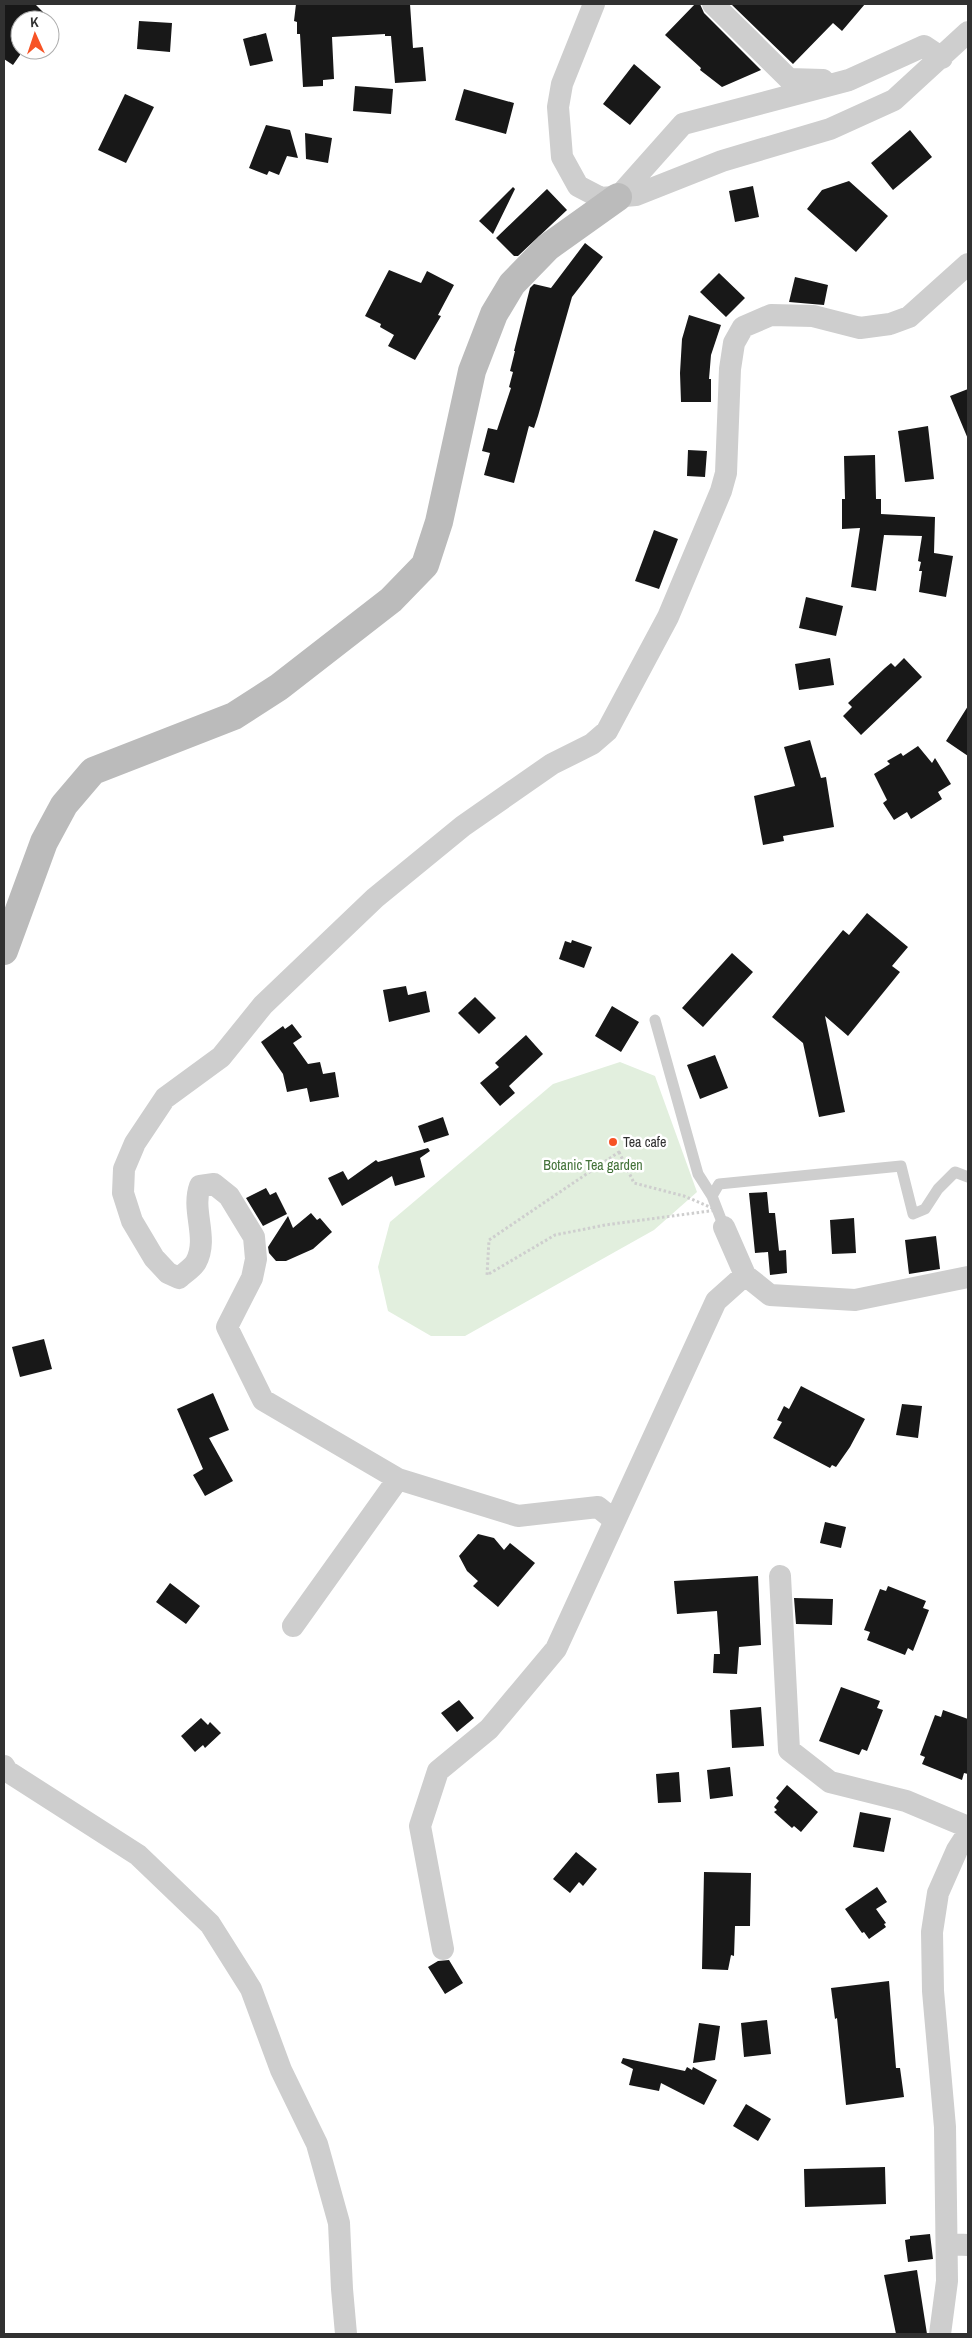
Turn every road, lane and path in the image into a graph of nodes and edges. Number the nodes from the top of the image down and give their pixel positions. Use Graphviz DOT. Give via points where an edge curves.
graph roads {
  1 [pos="594,4"];
  2 [pos="713,4"];
  3 [pos="968,32"];
  4 [pos="942,58"];
  5 [pos="849,80"];
  6 [pos="618,197"];
  7 [pos="968,264"];
  8 [pos="4,951"];
  9 [pos="655,1020"];
  10 [pos="968,1178"];
  11 [pos="684,1196"];
  12 [pos="712,1196"];
  13 [pos="720,1219"];
  14 [pos="745,1276"];
  15 [pos="968,1276"];
  16 [pos="398,1480"];
  17 [pos="614,1520"];
  18 [pos="780,1576"];
  19 [pos="293,1626"];
  20 [pos="4,1766"];
  21 [pos="968,1827"];
  22 [pos="968,1833"];
  23 [pos="442,1949"];
  24 [pos="958,2244"];
  25 [pos="346,2334"];
  26 [pos="940,2334"];
  1 -- 6 [label="street" via="562,84 558,108 562,157 578,186 601,198"];
  2 -- 5 [label="street" via="789,79"];
  3 -- 4 [label="street"];
  4 -- 5 [label="street" via="924,46"];
  4 -- 6 [label="street" via="894,100 830,129 722,161 636,194"];
  5 -- 6 [label="street" via="683,124"];
  6 -- 8 [label="street" via="548,247 512,284 494,314 472,372 439,522 425,565 391,600 279,687 234,716 93,771 64,805 44,842"];
  7 -- 16 [label="street" via="909,316 890,324 860,328 813,316 772,315 743,326 734,343 730,369 726,472 722,491 668,617 607,731 592,744 552,764 464,826 375,898 263,1005 221,1057 165,1098 135,1143 124,1169 123,1193 132,1221 154,1258 168,1273 178,1278 196,1262 202,1244 196,1196 200,1186 214,1184 229,1196 254,1237 256,1259 252,1278 227,1328 263,1400"];
  9 -- 12 [label="lane" via="698,1174"];
  10 -- 12 [label="lane" via="955,1172 925,1209 913,1214 901,1166 719,1184"];
  11 -- 13 [label="path" via="634,1183 619,1152 489,1240 486,1276 555,1235 605,1225"];
  12 -- 13 [label="lane"];
  13 -- 14 [label="street"];
  14 -- 15 [label="street" via="770,1294 855,1300"];
  14 -- 17 [label="street" via="716,1301"];
  16 -- 17 [label="street" via="518,1516 598,1507"];
  16 -- 19 [label="street"];
  17 -- 23 [label="street" via="556,1649 489,1729 438,1771 420,1826"];
  18 -- 21 [label="street" via="789,1750 830,1782 906,1800"];
  20 -- 25 [label="street" via="7,1771 138,1855 210,1924 251,1989 281,2070 317,2144 340,2224"];
  22 -- 24 [label="street" via="938,1893 932,1932 933,1991"];
  24 -- 26 [label="street" via="947,2281"];
}
